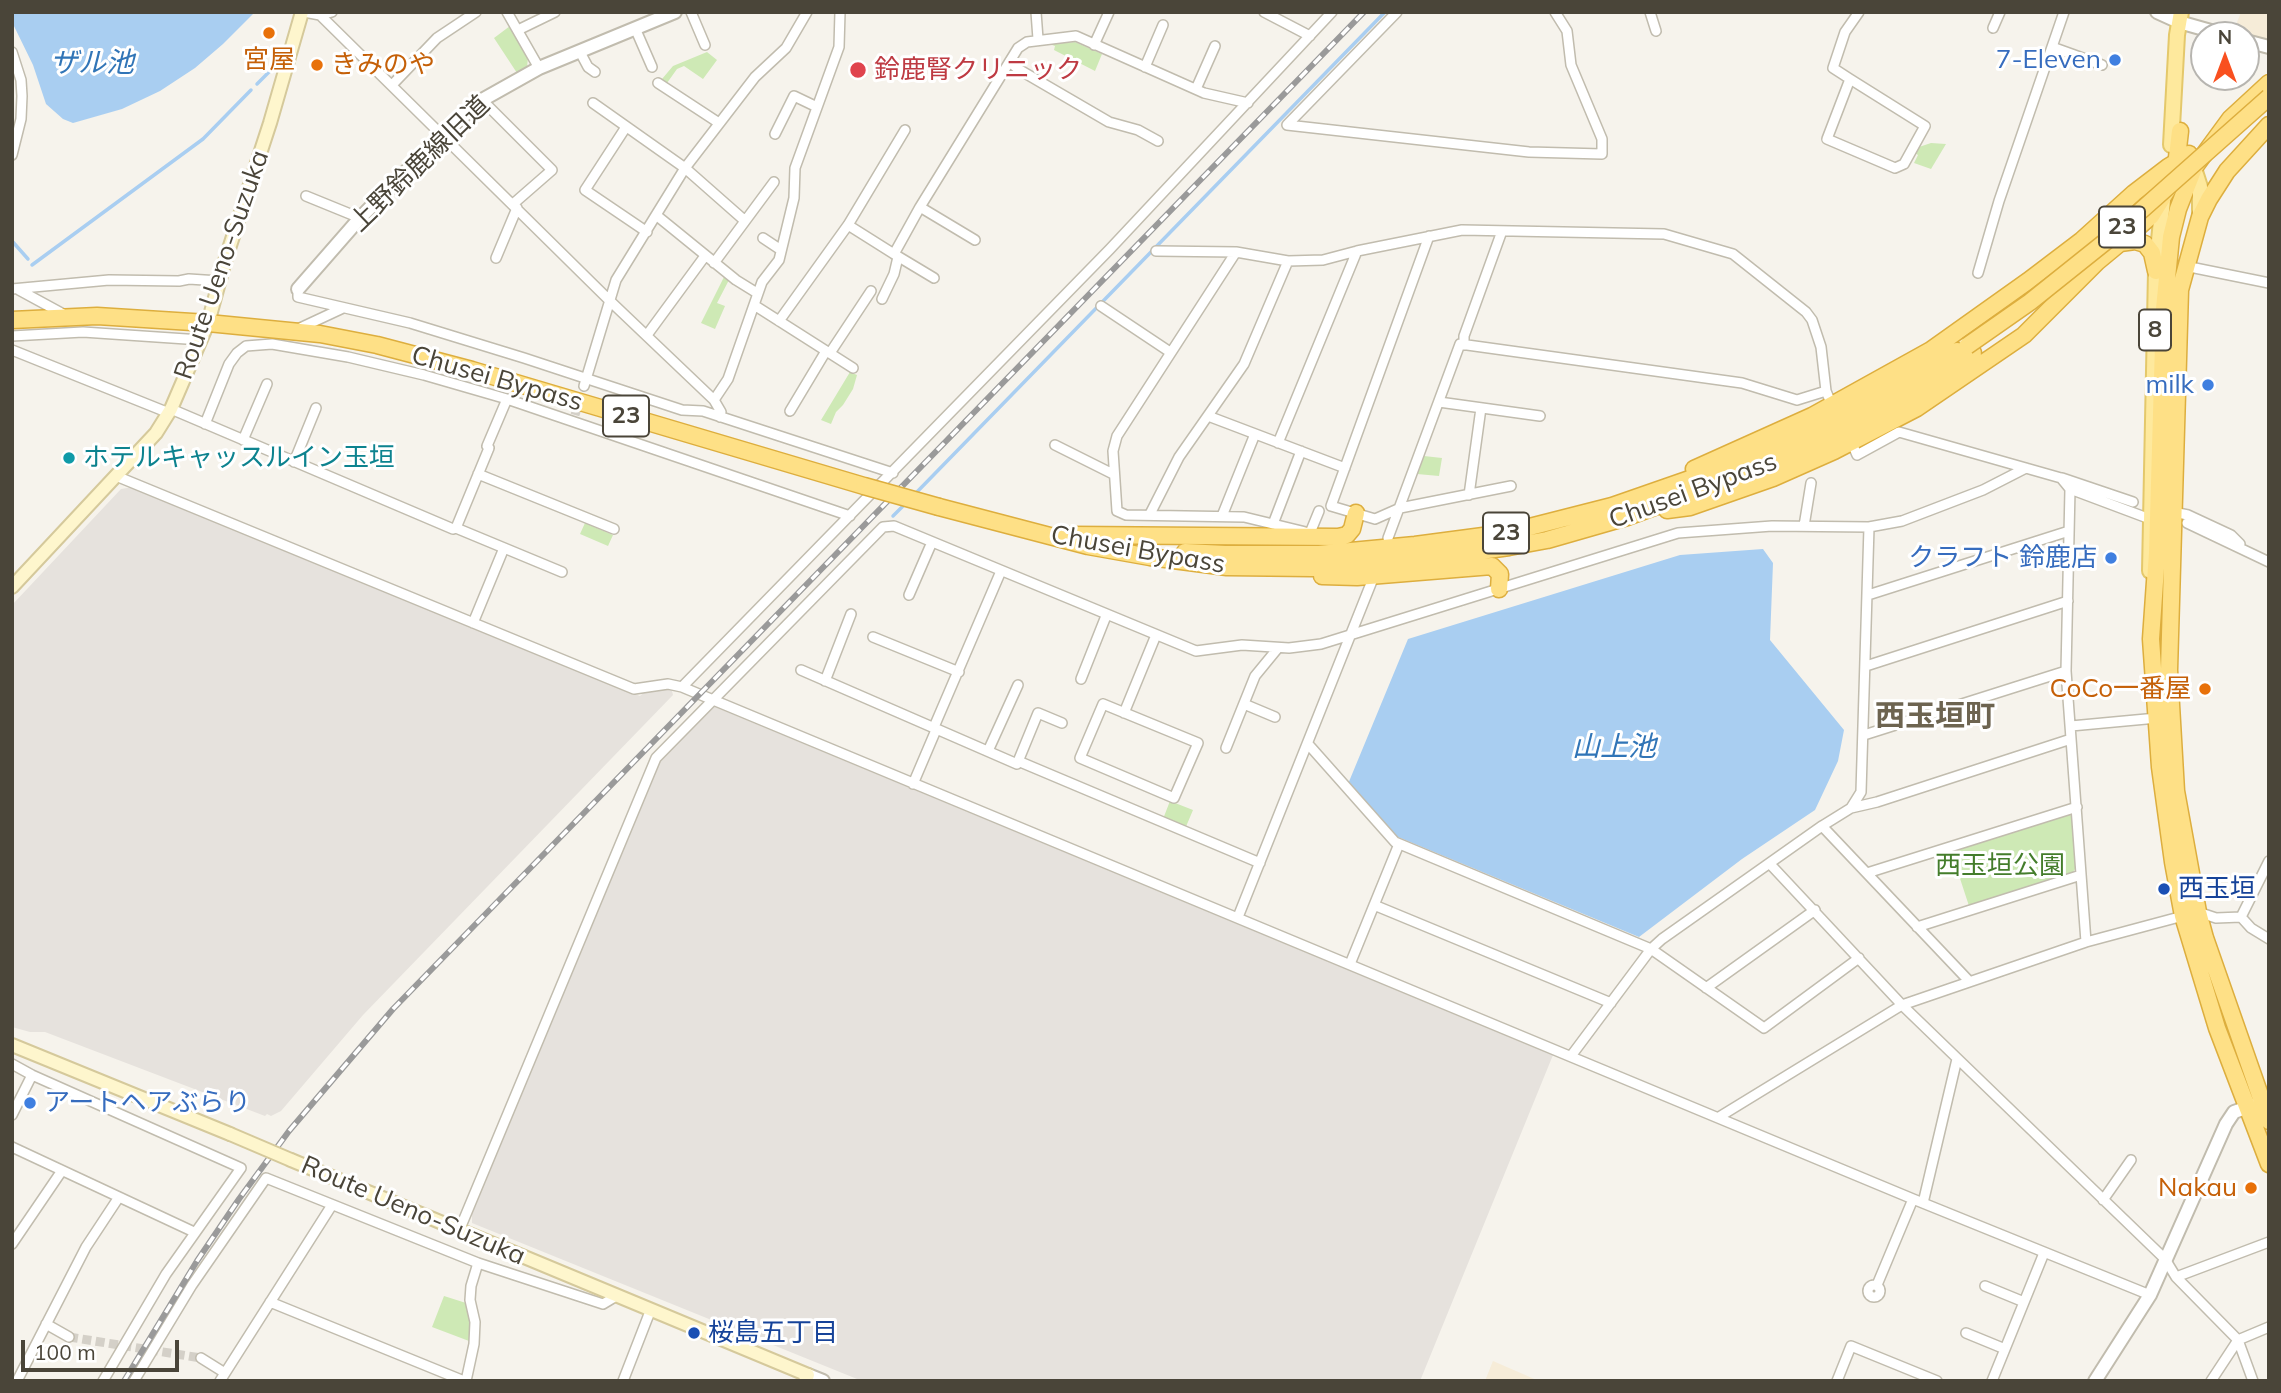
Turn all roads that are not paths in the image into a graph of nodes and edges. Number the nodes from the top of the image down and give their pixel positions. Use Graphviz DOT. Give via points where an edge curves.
graph roads {
  1 [pos="303,12"];
  2 [pos="332,12"];
  3 [pos="475,12"];
  4 [pos="507,12"];
  5 [pos="555,12"];
  6 [pos="675,12"];
  7 [pos="691,12"];
  8 [pos="807,12"];
  9 [pos="840,12"];
  10 [pos="1036,12"];
  11 [pos="1109,12"];
  12 [pos="1264,12"];
  13 [pos="1332,12"];
  14 [pos="1398,12"];
  15 [pos="1555,12"];
  16 [pos="1650,12"];
  17 [pos="1859,12"];
  18 [pos="2000,12"];
  19 [pos="2064,12"];
  20 [pos="2157,12"];
  21 [pos="320,15"];
  22 [pos="2182,17"];
  23 [pos="1163,25"];
  24 [pos="635,28"];
  25 [pos="1993,29"];
  26 [pos="517,30"];
  27 [pos="1656,31"];
  28 [pos="1310,36"];
  29 [pos="1038,39"];
  30 [pos="705,45"];
  31 [pos="1094,45"];
  32 [pos="1215,46"];
  33 [pos="2052,47"];
  34 [pos="12,52"];
  35 [pos="580,52"];
  36 [pos="1010,62"];
  37 [pos="2102,65"];
  38 [pos="652,67"];
  39 [pos="1145,67"];
  40 [pos="539,68"];
  41 [pos="595,72"];
  42 [pos="1850,79"];
  43 [pos="658,83"];
  44 [pos="2269,83"];
  45 [pos="392,85"];
  46 [pos="1196,89"];
  47 [pos="2269,97"];
  48 [pos="482,100"];
  49 [pos="593,103"];
  50 [pos="1248,103"];
  51 [pos="817,107"];
  52 [pos="2269,108"];
  53 [pos="719,123"];
  54 [pos="2269,125"];
  55 [pos="626,127"];
  56 [pos="905,130"];
  57 [pos="2180,131"];
  58 [pos="775,134"];
  59 [pos="442,135"];
  60 [pos="1158,141"];
  61 [pos="12,155"];
  62 [pos="2182,163"];
  63 [pos="685,168"];
  64 [pos="774,182"];
  65 [pos="306,196"];
  66 [pos="2163,199"];
  67 [pos="515,206"];
  68 [pos="920,207"];
  69 [pos="656,215"];
  70 [pos="2200,217"];
  71 [pos="360,218"];
  72 [pos="744,220"];
  73 [pos="848,225"];
  74 [pos="1502,231"];
  75 [pos="647,232"];
  76 [pos="1429,236"];
  77 [pos="763,238"];
  78 [pos="975,240"];
  79 [pos="2120,243"];
  80 [pos="781,250"];
  81 [pos="1156,251"];
  82 [pos="1236,251"];
  83 [pos="1357,251"];
  84 [pos="705,256"];
  85 [pos="896,256"];
  86 [pos="496,258"];
  87 [pos="1288,261"];
  88 [pos="713,263"];
  89 [pos="2185,266"];
  90 [pos="2157,271"];
  91 [pos="1978,273"];
  92 [pos="934,278"];
  93 [pos="219,281"];
  94 [pos="2269,284"];
  95 [pos="15,289"];
  96 [pos="298,289"];
  97 [pos="871,291"];
  98 [pos="757,293"];
  99 [pos="882,299"];
  100 [pos="609,300"];
  101 [pos="754,305"];
  102 [pos="1101,306"];
  103 [pos="343,308"];
  104 [pos="69,317"];
  105 [pos="12,320"];
  106 [pos="779,321"];
  107 [pos="208,323"];
  108 [pos="293,331"];
  109 [pos="647,335"];
  110 [pos="12,336"];
  111 [pos="201,340"];
  112 [pos="1464,345"];
  113 [pos="12,349"];
  114 [pos="1970,349"];
  115 [pos="828,352"];
  116 [pos="1170,352"];
  117 [pos="853,368"];
  118 [pos="585,382"];
  119 [pos="267,384"];
  120 [pos="1826,391"];
  121 [pos="507,399"];
  122 [pos="714,400"];
  123 [pos="1438,402"];
  124 [pos="1831,402"];
  125 [pos="316,408"];
  126 [pos="1481,408"];
  127 [pos="170,411"];
  128 [pos="790,411"];
  129 [pos="1208,416"];
  130 [pos="1540,416"];
  131 [pos="720,417"];
  132 [pos="205,424"];
  133 [pos="1255,434"];
  134 [pos="243,440"];
  135 [pos="1278,443"];
  136 [pos="1055,445"];
  137 [pos="1854,448"];
  138 [pos="1301,451"];
  139 [pos="294,462"];
  140 [pos="1345,468"];
  141 [pos="2026,468"];
  142 [pos="893,473"];
  143 [pos="478,474"];
  144 [pos="1113,474"];
  145 [pos="116,475"];
  146 [pos="2061,478"];
  147 [pos="1811,483"];
  148 [pos="1511,486"];
  149 [pos="2070,489"];
  150 [pos="1469,495"];
  151 [pos="2133,502"];
  152 [pos="1612,506"];
  153 [pos="1400,508"];
  154 [pos="1319,512"];
  155 [pos="2173,512"];
  156 [pos="1356,513"];
  157 [pos="1150,514"];
  158 [pos="850,516"];
  159 [pos="1222,516"];
  160 [pos="1628,517"];
  161 [pos="2150,519"];
  162 [pos="2187,523"];
  163 [pos="1273,524"];
  164 [pos="1010,525"];
  165 [pos="1804,526"];
  166 [pos="1869,527"];
  167 [pos="456,528"];
  168 [pos="614,529"];
  169 [pos="2069,531"];
  170 [pos="1065,535"];
  171 [pos="1388,538"];
  172 [pos="932,542"];
  173 [pos="504,548"];
  174 [pos="2246,550"];
  175 [pos="2269,562"];
  176 [pos="1247,567"];
  177 [pos="1000,571"];
  178 [pos="562,572"];
  179 [pos="1372,581"];
  180 [pos="12,587"];
  181 [pos="1499,589"];
  182 [pos="1868,595"];
  183 [pos="909,596"];
  184 [pos="2068,601"];
  185 [pos="851,614"];
  186 [pos="1107,616"];
  187 [pos="473,623"];
  188 [pos="1156,635"];
  189 [pos="1351,635"];
  190 [pos="873,636"];
  191 [pos="2151,639"];
  192 [pos="1278,648"];
  193 [pos="1866,666"];
  194 [pos="801,670"];
  195 [pos="2066,671"];
  196 [pos="959,672"];
  197 [pos="1081,679"];
  198 [pos="825,681"];
  199 [pos="1018,685"];
  200 [pos="682,687"];
  201 [pos="711,699"];
  202 [pos="1244,704"];
  203 [pos="1124,713"];
  204 [pos="1275,716"];
  205 [pos="2157,718"];
  206 [pos="1062,723"];
  207 [pos="2071,726"];
  208 [pos="935,728"];
  209 [pos="1864,735"];
  210 [pos="2071,739"];
  211 [pos="1308,744"];
  212 [pos="1226,748"];
  213 [pos="988,751"];
  214 [pos="1018,761"];
  215 [pos="913,783"];
  216 [pos="2077,807"];
  217 [pos="1851,808"];
  218 [pos="1822,827"];
  219 [pos="1399,844"];
  220 [pos="2269,861"];
  221 [pos="1260,863"];
  222 [pos="1770,864"];
  223 [pos="1867,873"];
  224 [pos="2081,875"];
  225 [pos="1374,905"];
  226 [pos="1815,910"];
  227 [pos="2191,914"];
  228 [pos="1238,917"];
  229 [pos="2241,917"];
  230 [pos="1917,927"];
  231 [pos="2269,939"];
  232 [pos="2086,942"];
  233 [pos="1651,949"];
  234 [pos="1859,958"];
  235 [pos="1350,964"];
  236 [pos="1969,981"];
  237 [pos="1706,988"];
  238 [pos="1611,1003"];
  239 [pos="1902,1005"];
  240 [pos="12,1045"];
  241 [pos="1571,1056"];
  242 [pos="1957,1059"];
  243 [pos="12,1064"];
  244 [pos="32,1075"];
  245 [pos="2255,1104"];
  246 [pos="12,1115"];
  247 [pos="1719,1117"];
  248 [pos="2269,1121"];
  249 [pos="12,1147"];
  250 [pos="2132,1160"];
  251 [pos="2269,1164"];
  252 [pos="61,1172"];
  253 [pos="119,1197"];
  254 [pos="2103,1200"];
  255 [pos="1918,1201"];
  256 [pos="332,1206"];
  257 [pos="459,1231"];
  258 [pos="194,1232"];
  259 [pos="2269,1242"];
  260 [pos="12,1244"];
  261 [pos="2044,1253"];
  262 [pos="2165,1259"];
  263 [pos="478,1263"];
  264 [pos="2176,1277"];
  265 [pos="1877,1285"];
  266 [pos="1985,1286"];
  267 [pos="618,1295"];
  268 [pos="2150,1296"];
  269 [pos="270,1302"];
  270 [pos="2024,1302"];
  271 [pos="651,1309"];
  272 [pos="46,1324"];
  273 [pos="2269,1327"];
  274 [pos="1966,1333"];
  275 [pos="69,1336"];
  276 [pos="2238,1340"];
  277 [pos="2005,1349"];
  278 [pos="201,1358"];
  279 [pos="223,1377"];
  280 [pos="806,1378"];
  281 [pos="17,1381"];
  282 [pos="103,1381"];
  283 [pos="134,1381"];
  284 [pos="465,1381"];
  285 [pos="623,1381"];
  286 [pos="823,1381"];
  287 [pos="1837,1381"];
  288 [pos="1937,1381"];
  289 [pos="1992,1381"];
  290 [pos="2095,1381"];
  291 [pos="2211,1381"];
  292 [pos="2253,1381"];
  1 -- 21 [label="street"];
  1 -- 93 [label="main road, Route Ueno-Suzuka"];
  2 -- 21 [label="street"];
  3 -- 45 [label="street" via="437,38"];
  4 -- 26 [label="street"];
  5 -- 26 [label="street"];
  6 -- 24 [label="street, 上野鈴鹿線旧道"];
  7 -- 30 [label="street"];
  8 -- 53 [label="street" via="786,48 755,76"];
  9 -- 51 [label="street" via="839,47"];
  10 -- 29 [label="street"];
  11 -- 31 [label="street"];
  12 -- 28 [label="street"];
  13 -- 28 [label="street"];
  14 -- 15 [label="street" via="1287,125 1529,152 1602,153 1602,139 1571,65 1567,31"];
  16 -- 27 [label="street"];
  17 -- 42 [label="street" via="1833,68"];
  18 -- 25 [label="street"];
  19 -- 33 [label="street"];
  20 -- 22 [label="street"];
  21 -- 45 [label="street"];
  22 -- 57 [label="main road"];
  22 -- 62 [label="main road" via="2173,124"];
  23 -- 39 [label="street"];
  24 -- 35 [label="street, 上野鈴鹿線旧道"];
  24 -- 38 [label="street"];
  26 -- 40 [label="street"];
  28 -- 50 [label="street"];
  29 -- 31 [label="street" via="1076,36"];
  29 -- 36 [label="street" via="1018,48"];
  31 -- 39 [label="street"];
  32 -- 46 [label="street"];
  33 -- 37 [label="street"];
  33 -- 91 [label="street"];
  34 -- 61 [label="street" via="22,96"];
  35 -- 40 [label="street, 上野鈴鹿線旧道"];
  35 -- 41 [label="street"];
  36 -- 60 [label="street" via="1109,122"];
  36 -- 68 [label="street"];
  39 -- 46 [label="street"];
  40 -- 48 [label="street, 上野鈴鹿線旧道"];
  42 -- 42 [label="street" via="1925,126 1904,164 1895,168 1827,139"];
  43 -- 53 [label="street"];
  44 -- 62 [label="highway, 23"];
  45 -- 59 [label="street"];
  46 -- 50 [label="street"];
  47 -- 114 [label="highway, Chusei Bypass / 23, bridge" via="2110,238"];
  48 -- 59 [label="street, 上野鈴鹿線旧道"];
  48 -- 67 [label="street" via="552,170"];
  49 -- 55 [label="street"];
  50 -- 142 [label="street"];
  51 -- 58 [label="street" via="793,96"];
  51 -- 80 [label="street" via="795,167 794,198"];
  52 -- 114 [label="highway, Chusei Bypass / 23" via="2038,305"];
  53 -- 63 [label="street"];
  54 -- 70 [label="highway, 23" via="2227,171"];
  55 -- 63 [label="street"];
  55 -- 75 [label="street" via="585,190"];
  56 -- 73 [label="street"];
  57 -- 62 [label="highway"];
  59 -- 67 [label="street"];
  59 -- 71 [label="street, 上野鈴鹿線旧道"];
  62 -- 66 [label="highway"];
  62 -- 70 [label="main road" via="2201,196"];
  62 -- 152 [label="highway" via="1931,350 1812,416"];
  62 -- 191 [label="highway, 23" via="2167,267"];
  63 -- 69 [label="street"];
  63 -- 72 [label="street"];
  64 -- 72 [label="street"];
  65 -- 71 [label="street"];
  66 -- 79 [label="highway"];
  66 -- 90 [label="main road, 8"];
  67 -- 86 [label="street"];
  67 -- 100 [label="street"];
  68 -- 78 [label="street"];
  68 -- 85 [label="street"];
  69 -- 75 [label="street"];
  69 -- 84 [label="street"];
  70 -- 89 [label="highway, 23"];
  71 -- 96 [label="street, 上野鈴鹿線旧道"];
  72 -- 88 [label="street"];
  73 -- 85 [label="street"];
  73 -- 106 [label="street"];
  74 -- 76 [label="street" via="1462,230"];
  74 -- 112 [label="street"];
  74 -- 120 [label="street" via="1664,234 1733,254 1812,320 1823,357"];
  75 -- 100 [label="street" via="615,281"];
  76 -- 83 [label="street"];
  76 -- 140 [label="street"];
  77 -- 80 [label="street"];
  79 -- 90 [label="highway" via="2145,244"];
  79 -- 160 [label="highway" via="2024,335 1917,408 1834,451 1744,489 1690,507"];
  80 -- 98 [label="street"];
  81 -- 82 [label="street"];
  82 -- 87 [label="street"];
  82 -- 116 [label="street"];
  83 -- 87 [label="street" via="1324,260"];
  83 -- 135 [label="street"];
  84 -- 88 [label="street"];
  84 -- 109 [label="street"];
  85 -- 92 [label="street"];
  85 -- 99 [label="street"];
  87 -- 129 [label="street" via="1244,364"];
  88 -- 98 [label="street"];
  89 -- 94 [label="street"];
  89 -- 155 [label="highway, 23" via="2178,304"];
  90 -- 161 [label="main road, 8"];
  93 -- 95 [label="street" via="109,280"];
  93 -- 107 [label="main road, Route Ueno-Suzuka"];
  95 -- 104 [label="street"];
  96 -- 103 [label="street" via="298,297"];
  97 -- 115 [label="street"];
  98 -- 101 [label="street"];
  100 -- 109 [label="street"];
  100 -- 118 [label="street"];
  101 -- 106 [label="street"];
  101 -- 122 [label="street" via="728,379"];
  102 -- 116 [label="street"];
  103 -- 108 [label="street"];
  103 -- 118 [label="street" via="410,323"];
  104 -- 105 [label="highway, Chusei Bypass / 23"];
  104 -- 107 [label="highway, Chusei Bypass / 23"];
  106 -- 115 [label="street"];
  107 -- 108 [label="highway, Chusei Bypass / 23"];
  107 -- 111 [label="main road, Route Ueno-Suzuka"];
  108 -- 164 [label="highway, Chusei Bypass / 23, bridge" via="437,360"];
  109 -- 122 [label="street"];
  110 -- 111 [label="street" via="83,332"];
  111 -- 127 [label="main road, Route Ueno-Suzuka"];
  112 -- 120 [label="street" via="1742,383 1797,400"];
  112 -- 123 [label="street" via="1460,344"];
  113 -- 127 [label="street"];
  114 -- 152 [label="highway, Chusei Bypass / 23" via="1806,434"];
  114 -- 160 [label="highway, Chusei Bypass / 23" via="1909,395 1814,445"];
  115 -- 117 [label="street"];
  115 -- 128 [label="street"];
  116 -- 144 [label="street" via="1117,436"];
  118 -- 131 [label="street"];
  119 -- 134 [label="street"];
  120 -- 124 [label="street"];
  121 -- 132 [label="street" via="348,357 258,344 246,346 229,364"];
  121 -- 143 [label="street"];
  121 -- 158 [label="street"];
  122 -- 131 [label="street"];
  123 -- 126 [label="street"];
  123 -- 153 [label="street"];
  125 -- 139 [label="street"];
  126 -- 130 [label="street"];
  126 -- 150 [label="street"];
  127 -- 132 [label="street"];
  127 -- 145 [label="main road, Route Ueno-Suzuka"];
  129 -- 133 [label="street"];
  129 -- 157 [label="street"];
  131 -- 142 [label="street"];
  132 -- 134 [label="street"];
  133 -- 135 [label="street"];
  133 -- 159 [label="street"];
  134 -- 139 [label="street"];
  135 -- 138 [label="street"];
  136 -- 144 [label="street"];
  137 -- 141 [label="street" via="1857,455 1899,432"];
  138 -- 140 [label="street"];
  138 -- 163 [label="street"];
  139 -- 167 [label="street"];
  140 -- 156 [label="street" via="1331,506"];
  141 -- 146 [label="street"];
  141 -- 166 [label="street" via="1930,512"];
  142 -- 158 [label="street"];
  143 -- 167 [label="street"];
  143 -- 168 [label="street"];
  144 -- 157 [label="street" via="1118,511"];
  145 -- 180 [label="main road, Route Ueno-Suzuka"];
  145 -- 187 [label="street"];
  146 -- 149 [label="street"];
  146 -- 151 [label="street"];
  147 -- 165 [label="street"];
  148 -- 150 [label="street"];
  149 -- 161 [label="street"];
  149 -- 169 [label="street"];
  150 -- 153 [label="street"];
  152 -- 170 [label="highway, Chusei Bypass / 23" via="1506,533 1319,554 1150,549"];
  153 -- 156 [label="street" via="1375,519"];
  153 -- 171 [label="street"];
  154 -- 163 [label="street" via="1310,533"];
  155 -- 174 [label="street" via="2231,535"];
  155 -- 227 [label="highway, 23" via="2172,752"];
  156 -- 170 [label="highway" via="1352,529 1338,537"];
  157 -- 159 [label="street"];
  158 -- 200 [label="street"];
  159 -- 163 [label="street"];
  160 -- 176 [label="highway, Chusei Bypass / 23" via="1547,540 1456,554 1312,568"];
  161 -- 191 [label="main road, 8"];
  162 -- 174 [label="street"];
  164 -- 170 [label="highway, Chusei Bypass / 23"];
  164 -- 176 [label="highway, Chusei Bypass / 23" via="1150,557"];
  165 -- 166 [label="street"];
  165 -- 181 [label="street" via="1678,533"];
  166 -- 182 [label="street"];
  167 -- 173 [label="street"];
  169 -- 182 [label="street"];
  169 -- 184 [label="street"];
  172 -- 177 [label="street"];
  172 -- 183 [label="street"];
  172 -- 201 [label="street" via="894,526 883,527"];
  173 -- 178 [label="street"];
  173 -- 187 [label="street"];
  174 -- 175 [label="street"];
  176 -- 181 [label="highway" via="1357,577 1492,566 1500,574"];
  177 -- 186 [label="street"];
  177 -- 196 [label="street"];
  179 -- 189 [label="street"];
  181 -- 189 [label="street"];
  182 -- 193 [label="street"];
  184 -- 193 [label="street"];
  184 -- 195 [label="street"];
  185 -- 198 [label="street"];
  186 -- 188 [label="street"];
  186 -- 197 [label="street"];
  187 -- 200 [label="street" via="634,689 668,684"];
  188 -- 192 [label="street" via="1196,651 1242,645"];
  188 -- 203 [label="street"];
  189 -- 192 [label="street" via="1321,644"];
  189 -- 211 [label="street"];
  190 -- 196 [label="street"];
  191 -- 205 [label="highway, 23"];
  192 -- 202 [label="street" via="1255,676"];
  193 -- 209 [label="street"];
  194 -- 198 [label="street"];
  195 -- 207 [label="street"];
  195 -- 209 [label="street"];
  196 -- 208 [label="street"];
  198 -- 208 [label="street"];
  199 -- 213 [label="street"];
  200 -- 201 [label="street"];
  201 -- 215 [label="street"];
  201 -- 257 [label="street" via="656,758"];
  202 -- 204 [label="street"];
  202 -- 212 [label="street"];
  203 -- 203 [label="street" via="1198,743 1174,798 1080,758 1102,704"];
  205 -- 207 [label="street"];
  205 -- 227 [label="highway, 23" via="2166,819"];
  206 -- 214 [label="street" via="1038,713"];
  207 -- 210 [label="street"];
  208 -- 213 [label="street"];
  208 -- 215 [label="street"];
  209 -- 217 [label="street" via="1861,792"];
  210 -- 216 [label="street"];
  210 -- 217 [label="street"];
  211 -- 219 [label="street"];
  211 -- 221 [label="street"];
  213 -- 214 [label="street"];
  214 -- 221 [label="street"];
  215 -- 228 [label="street"];
  216 -- 223 [label="street"];
  216 -- 224 [label="street"];
  217 -- 218 [label="street"];
  218 -- 222 [label="street"];
  218 -- 223 [label="street"];
  219 -- 225 [label="street"];
  219 -- 233 [label="street"];
  220 -- 229 [label="street"];
  221 -- 228 [label="street"];
  222 -- 226 [label="street"];
  222 -- 233 [label="street"];
  223 -- 230 [label="street"];
  224 -- 230 [label="street"];
  224 -- 232 [label="street"];
  225 -- 235 [label="street"];
  225 -- 238 [label="street"];
  226 -- 234 [label="street"];
  226 -- 237 [label="street"];
  227 -- 229 [label="street"];
  227 -- 232 [label="street"];
  227 -- 245 [label="highway, 23" via="2205,938"];
  228 -- 235 [label="street"];
  229 -- 231 [label="street"];
  230 -- 236 [label="street"];
  232 -- 236 [label="street"];
  233 -- 237 [label="street"];
  233 -- 238 [label="street"];
  234 -- 237 [label="street" via="1764,1028"];
  234 -- 239 [label="street"];
  235 -- 241 [label="street"];
  236 -- 239 [label="street"];
  238 -- 241 [label="street"];
  239 -- 242 [label="street"];
  239 -- 247 [label="street"];
  240 -- 257 [label="main road, Route Ueno-Suzuka, bridge"];
  241 -- 247 [label="street"];
  242 -- 254 [label="street"];
  242 -- 255 [label="street"];
  243 -- 244 [label="street"];
  244 -- 246 [label="street"];
  244 -- 258 [label="street" via="241,1168"];
  245 -- 248 [label="highway, 23"];
  245 -- 251 [label="highway, 23"];
  245 -- 262 [label="street" via="2234,1112 2226,1124"];
  247 -- 255 [label="street"];
  249 -- 252 [label="street"];
  250 -- 254 [label="street"];
  252 -- 253 [label="street"];
  252 -- 260 [label="street"];
  253 -- 258 [label="street"];
  253 -- 272 [label="street" via="86,1247"];
  254 -- 262 [label="street"];
  255 -- 261 [label="street"];
  255 -- 265 [label="street"];
  256 -- 263 [label="street"];
  256 -- 269 [label="street"];
  256 -- 283 [label="street" via="265,1178"];
  257 -- 267 [label="main road, Route Ueno-Suzuka"];
  258 -- 282 [label="street"];
  259 -- 264 [label="street"];
  261 -- 268 [label="street"];
  261 -- 270 [label="street"];
  262 -- 264 [label="street"];
  262 -- 268 [label="street"];
  263 -- 267 [label="street" via="603,1304"];
  263 -- 284 [label="street" via="470,1300 474,1344"];
  264 -- 276 [label="street"];
  266 -- 270 [label="street"];
  267 -- 271 [label="main road, Route Ueno-Suzuka"];
  268 -- 290 [label="street"];
  269 -- 279 [label="street"];
  269 -- 284 [label="street"];
  270 -- 277 [label="street"];
  271 -- 280 [label="main road, Route Ueno-Suzuka"];
  271 -- 285 [label="street"];
  272 -- 275 [label="street"];
  272 -- 281 [label="street"];
  273 -- 276 [label="street"];
  274 -- 277 [label="street"];
  276 -- 291 [label="street"];
  276 -- 292 [label="street"];
  277 -- 289 [label="street"];
  278 -- 279 [label="street"];
  280 -- 286 [label="street"];
  287 -- 288 [label="street" via="1852,1346"];
}
